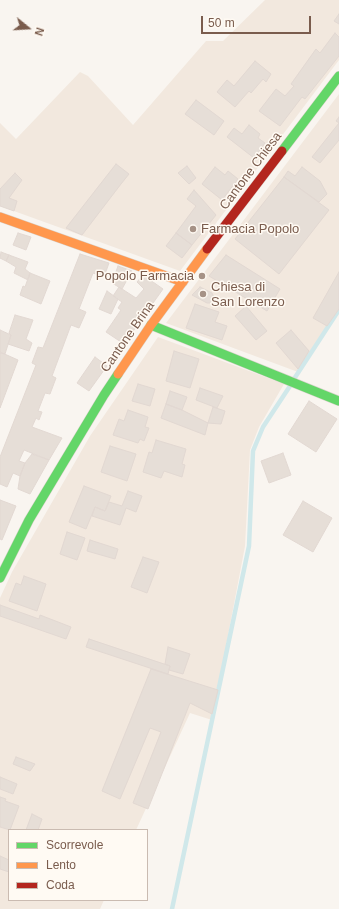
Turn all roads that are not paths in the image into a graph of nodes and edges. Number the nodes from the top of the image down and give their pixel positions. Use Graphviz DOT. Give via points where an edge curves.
graph roads {
  1 [pos="339,76"];
  2 [pos="0,217"];
  3 [pos="183,282"];
  4 [pos="151,325"];
  5 [pos="339,401"];
  6 [pos="0,578"];
  1 -- 3 [label="street, Cantone Chiesa"];
  2 -- 3 [label="street"];
  3 -- 4 [label="street, Cantone Brina"];
  4 -- 5 [label="street"];
  4 -- 6 [label="street, Cantone Brina" via="104,395 29,520"];
}
